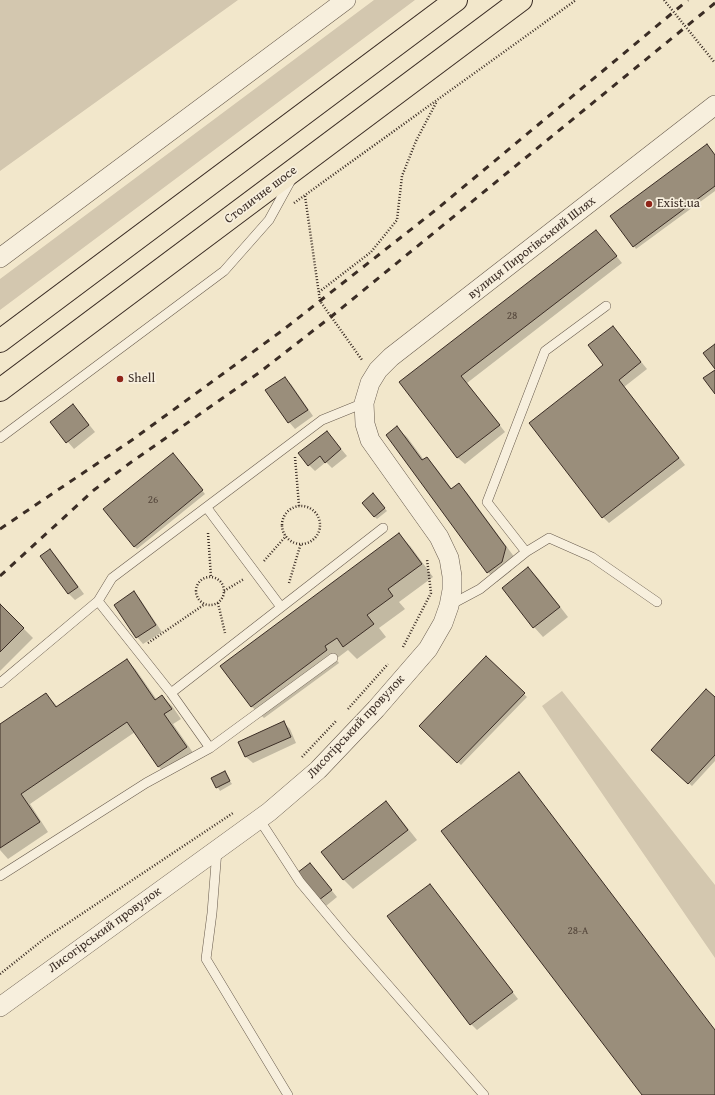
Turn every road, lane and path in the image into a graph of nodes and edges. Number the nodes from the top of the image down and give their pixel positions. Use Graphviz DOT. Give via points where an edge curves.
graph roads {
  1 [pos="346,0"];
  2 [pos="456,0"];
  3 [pos="521,0"];
  4 [pos="576,0"];
  5 [pos="664,0"];
  6 [pos="715,63"];
  7 [pos="437,100"];
  8 [pos="715,105"];
  9 [pos="298,168"];
  10 [pos="305,196"];
  11 [pos="269,220"];
  12 [pos="0,258"];
  13 [pos="319,292"];
  14 [pos="606,306"];
  15 [pos="0,341"];
  16 [pos="374,377"];
  17 [pos="0,390"];
  18 [pos="364,403"];
  19 [pos="0,438"];
  20 [pos="294,441"];
  21 [pos="299,506"];
  22 [pos="207,508"];
  23 [pos="383,528"];
  24 [pos="286,536"];
  25 [pos="301,543"];
  26 [pos="427,552"];
  27 [pos="526,552"];
  28 [pos="255,572"];
  29 [pos="211,577"];
  30 [pos="224,591"];
  31 [pos="98,601"];
  32 [pos="657,602"];
  33 [pos="218,603"];
  34 [pos="205,604"];
  35 [pos="449,606"];
  36 [pos="281,607"];
  37 [pos="228,648"];
  38 [pos="137,650"];
  39 [pos="399,651"];
  40 [pos="334,658"];
  41 [pos="389,663"];
  42 [pos="0,682"];
  43 [pos="171,693"];
  44 [pos="343,714"];
  45 [pos="338,719"];
  46 [pos="210,748"];
  47 [pos="301,758"];
  48 [pos="234,812"];
  49 [pos="259,819"];
  50 [pos="217,849"];
  51 [pos="0,876"];
  52 [pos="0,974"];
  53 [pos="0,1007"];
  54 [pos="288,1095"];
  55 [pos="484,1095"];
  1 -- 12 [label="street"];
  2 -- 15 [label="highway"];
  3 -- 9 [label="highway, Столичне шосе"];
  4 -- 7 [label="path"];
  5 -- 6 [label="path"];
  7 -- 10 [label="path"];
  7 -- 13 [label="path" via="402,176 397,220 371,252"];
  8 -- 16 [label="street, вулиця Пирогівський Шлях" via="391,357"];
  9 -- 11 [label="lane"];
  9 -- 17 [label="highway, Столичне шосе"];
  10 -- 11 [label="path"];
  10 -- 13 [label="path"];
  11 -- 19 [label="lane" via="224,271"];
  13 -- 16 [label="path" via="320,301"];
  14 -- 27 [label="lane" via="545,351 487,502"];
  16 -- 18 [label="street, вулиця Пирогівський Шлях"];
  18 -- 20 [label="lane" via="322,420"];
  18 -- 35 [label="street, Лисогірський провулок" via="365,424 370,440 439,537 449,558 452,590"];
  20 -- 21 [label="path"];
  20 -- 22 [label="lane"];
  21 -- 24 [label="path" via="291,508 282,521"];
  21 -- 25 [label="path" via="313,510 320,524 314,538"];
  22 -- 28 [label="lane"];
  22 -- 29 [label="path"];
  22 -- 31 [label="lane" via="112,578"];
  23 -- 36 [label="lane"];
  24 -- 25 [label="path" via="295,543"];
  24 -- 28 [label="path"];
  25 -- 36 [label="path"];
  26 -- 39 [label="path" via="431,594"];
  27 -- 32 [label="lane" via="550,538 592,557"];
  27 -- 35 [label="lane" via="480,589"];
  28 -- 30 [label="path"];
  28 -- 36 [label="lane"];
  29 -- 30 [label="path" via="223,584"];
  29 -- 34 [label="path" via="200,581 197,587 197,596"];
  30 -- 33 [label="path" via="223,598"];
  31 -- 38 [label="lane"];
  31 -- 42 [label="lane"];
  33 -- 34 [label="path"];
  33 -- 37 [label="path"];
  34 -- 38 [label="path"];
  35 -- 49 [label="street, Лисогірський провулок" via="443,623 428,649 376,709 318,770"];
  36 -- 37 [label="lane"];
  37 -- 43 [label="lane"];
  38 -- 43 [label="lane"];
  40 -- 46 [label="lane"];
  41 -- 44 [label="path"];
  43 -- 46 [label="lane"];
  45 -- 47 [label="path"];
  46 -- 51 [label="lane" via="146,783"];
  48 -- 52 [label="path" via="44,940"];
  49 -- 50 [label="street, Лисогірський провулок"];
  49 -- 55 [label="lane" via="300,882"];
  50 -- 53 [label="street, Лисогірський провулок"];
  50 -- 54 [label="lane" via="206,959"];
}
